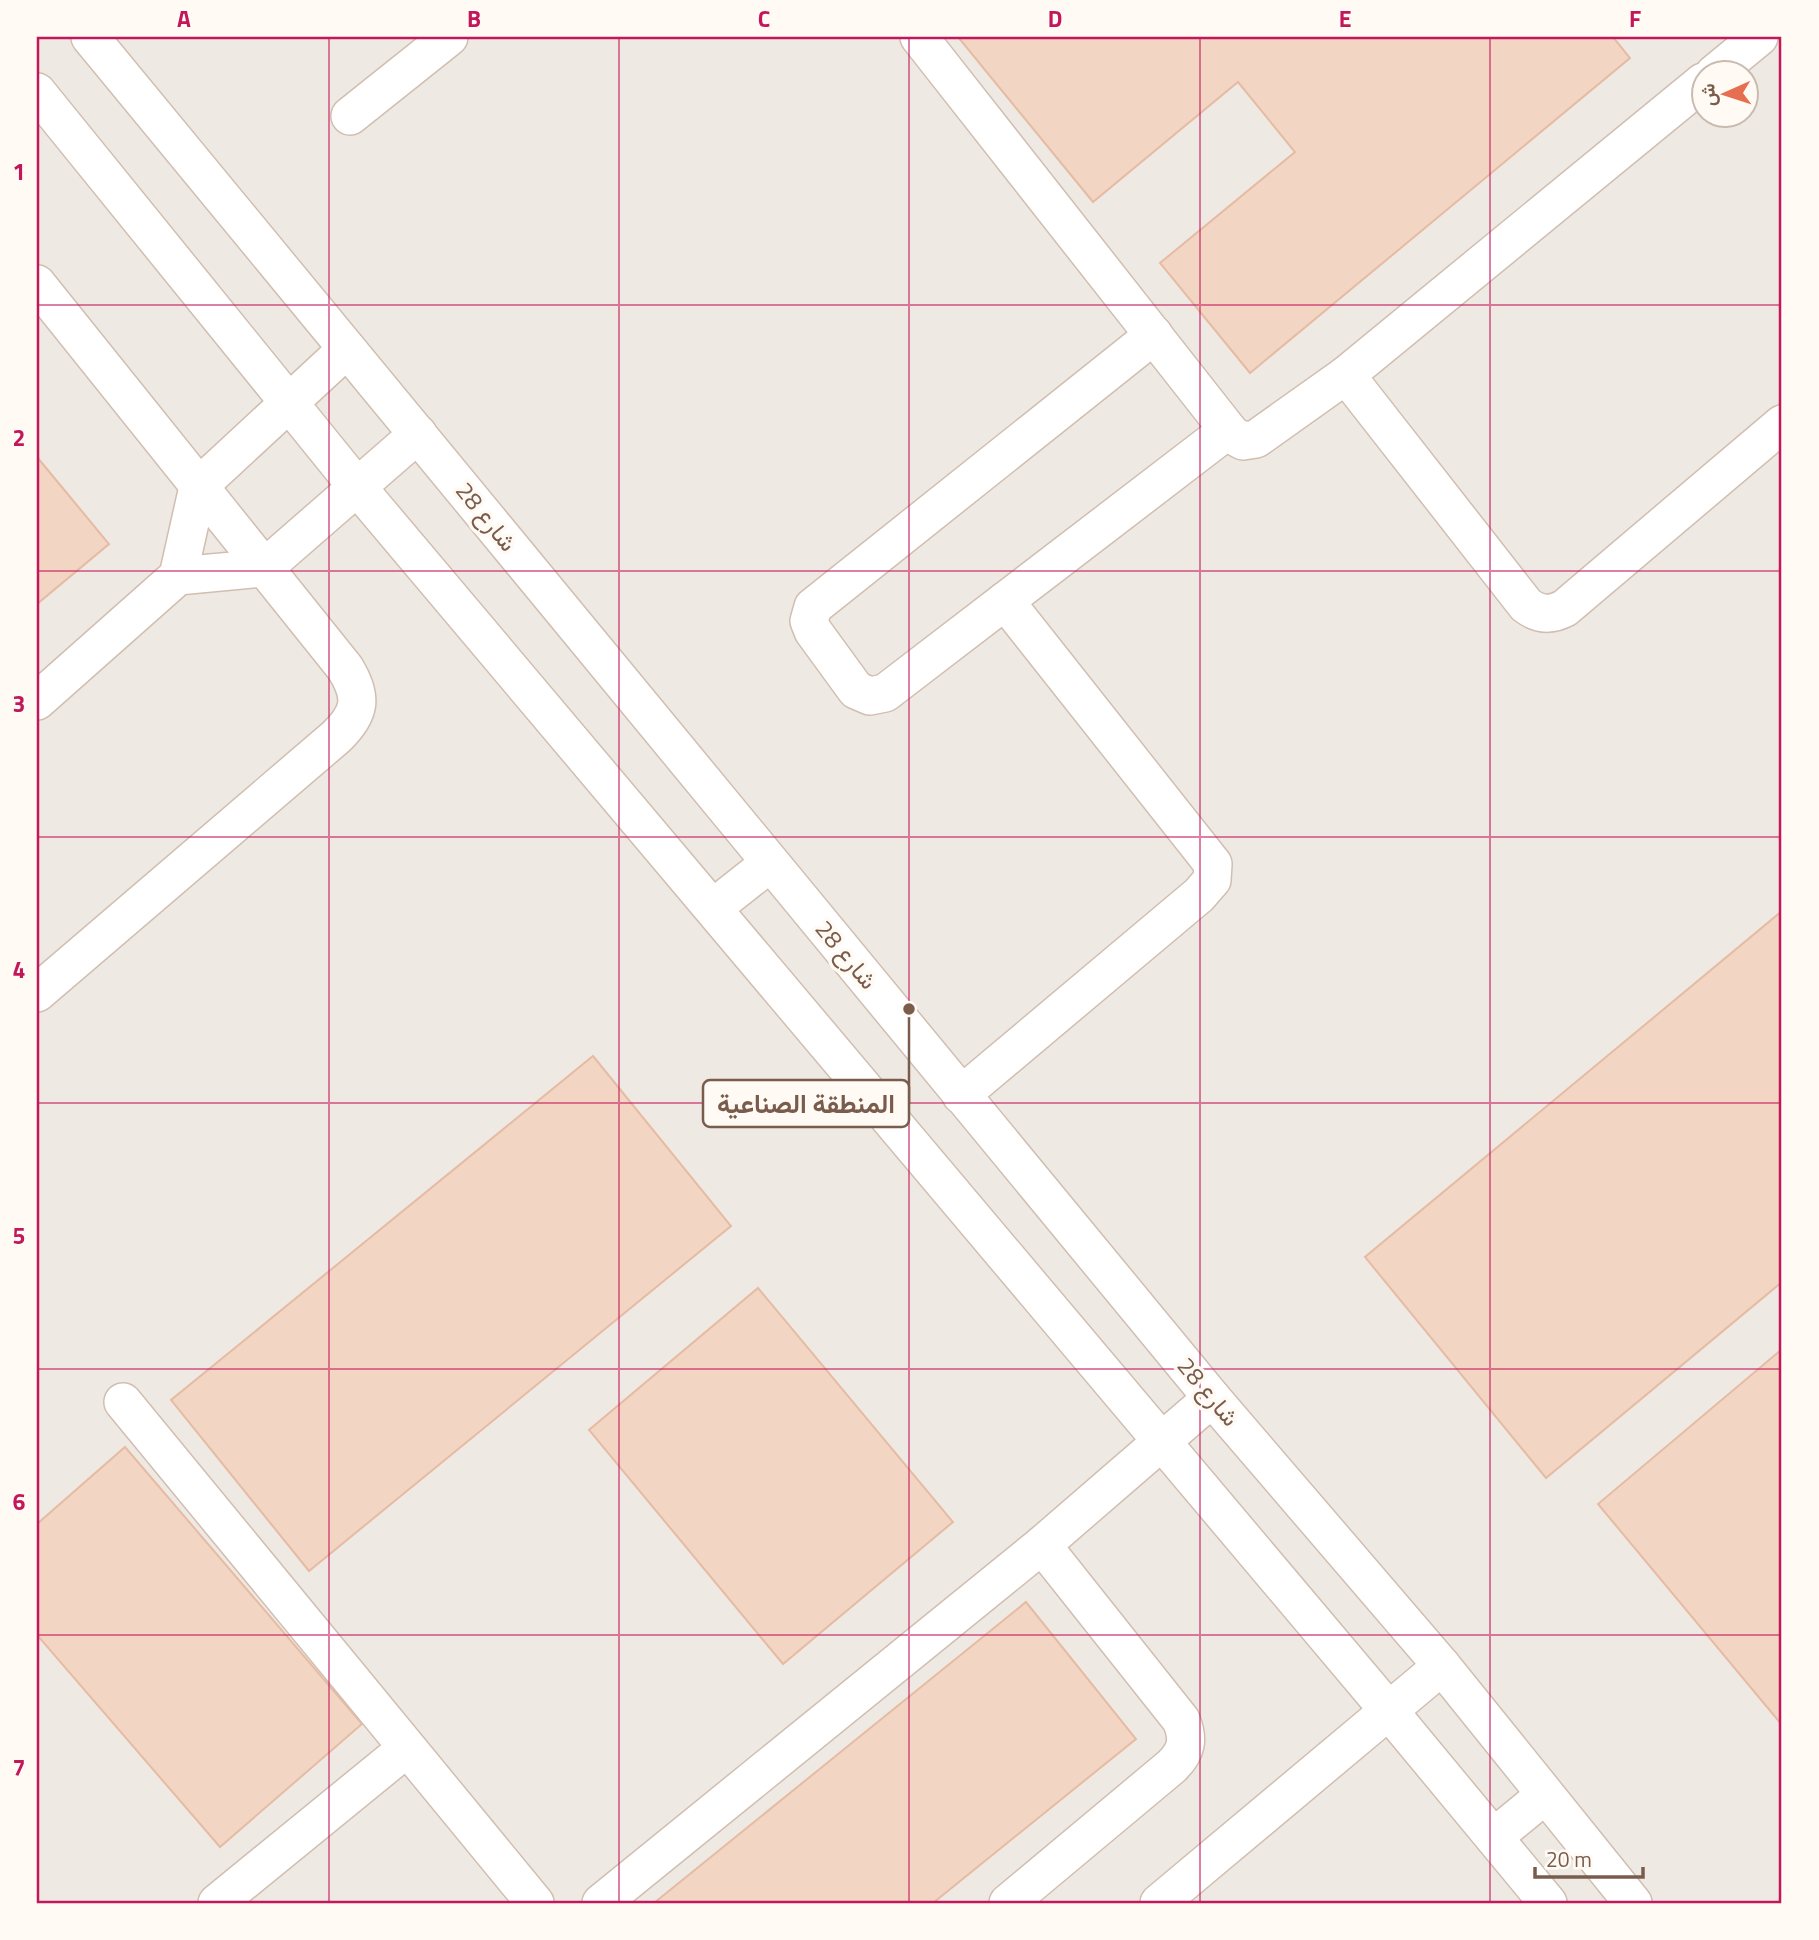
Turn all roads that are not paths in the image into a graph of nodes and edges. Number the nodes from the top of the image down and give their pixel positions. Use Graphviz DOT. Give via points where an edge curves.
graph roads {
  1 [pos="90,37"];
  2 [pos="449,37"];
  3 [pos="919,37"];
  4 [pos="1759,37"];
  5 [pos="1731,60"];
  6 [pos="37,92"];
  7 [pos="1689,93"];
  8 [pos="350,116"];
  9 [pos="37,284"];
  10 [pos="1154,335"];
  11 [pos="347,349"];
  12 [pos="1346,375"];
  13 [pos="290,402"];
  14 [pos="1782,424"];
  15 [pos="1228,430"];
  16 [pos="418,434"];
  17 [pos="198,487"];
  18 [pos="358,488"];
  19 [pos="264,568"];
  20 [pos="178,576"];
  21 [pos="1004,601"];
  22 [pos="37,701"];
  23 [pos="770,863"];
  24 [pos="713,908"];
  25 [pos="37,993"];
  26 [pos="961,1095"];
  27 [pos="1212,1398"];
  28 [pos="123,1402"];
  29 [pos="1161,1441"];
  30 [pos="1042,1545"];
  31 [pos="1442,1666"];
  32 [pos="1389,1711"];
  33 [pos="407,1748"];
  34 [pos="1545,1795"];
  35 [pos="1494,1837"];
  36 [pos="217,1903"];
  37 [pos="535,1903"];
  38 [pos="601,1903"];
  39 [pos="1008,1903"];
  40 [pos="1159,1903"];
  41 [pos="1548,1903"];
  42 [pos="1633,1903"];
  1 -- 11 [label="lane, شارع 28"];
  2 -- 8 [label="lane"];
  3 -- 10 [label="lane"];
  4 -- 5 [label="lane"];
  6 -- 13 [label="lane"];
  7 -- 12 [label="lane"];
  9 -- 17 [label="lane"];
  10 -- 15 [label="lane"];
  10 -- 21 [label="lane" via="813,607 808,621 856,690 870,696 885,693"];
  11 -- 13 [label="lane"];
  11 -- 16 [label="lane, شارع 28"];
  12 -- 14 [label="lane" via="1526,605 1541,614 1564,608"];
  12 -- 15 [label="lane" via="1256,439 1243,441"];
  13 -- 17 [label="lane"];
  13 -- 18 [label="lane"];
  15 -- 21 [label="lane"];
  16 -- 18 [label="lane"];
  16 -- 23 [label="lane, شارع 28"];
  17 -- 19 [label="lane"];
  17 -- 20 [label="lane"];
  18 -- 19 [label="lane"];
  18 -- 24 [label="lane"];
  19 -- 20 [label="lane"];
  19 -- 25 [label="lane" via="355,685 358,704 351,723"];
  20 -- 22 [label="lane"];
  21 -- 26 [label="lane" via="1213,864 1212,880"];
  23 -- 24 [label="lane"];
  23 -- 26 [label="lane, شارع 28"];
  24 -- 29 [label="lane"];
  26 -- 27 [label="lane, شارع 28"];
  27 -- 29 [label="lane"];
  27 -- 31 [label="lane, شارع 28"];
  28 -- 33 [label="lane"];
  29 -- 30 [label="lane"];
  29 -- 32 [label="lane"];
  30 -- 38 [label="lane"];
  30 -- 39 [label="lane" via="1181,1720 1186,1745 1172,1766"];
  31 -- 32 [label="lane"];
  31 -- 34 [label="lane, شارع 28"];
  32 -- 35 [label="lane"];
  32 -- 40 [label="lane"];
  33 -- 36 [label="lane"];
  33 -- 37 [label="lane"];
  34 -- 35 [label="lane"];
  34 -- 42 [label="lane, شارع 28"];
  35 -- 41 [label="lane"];
}
